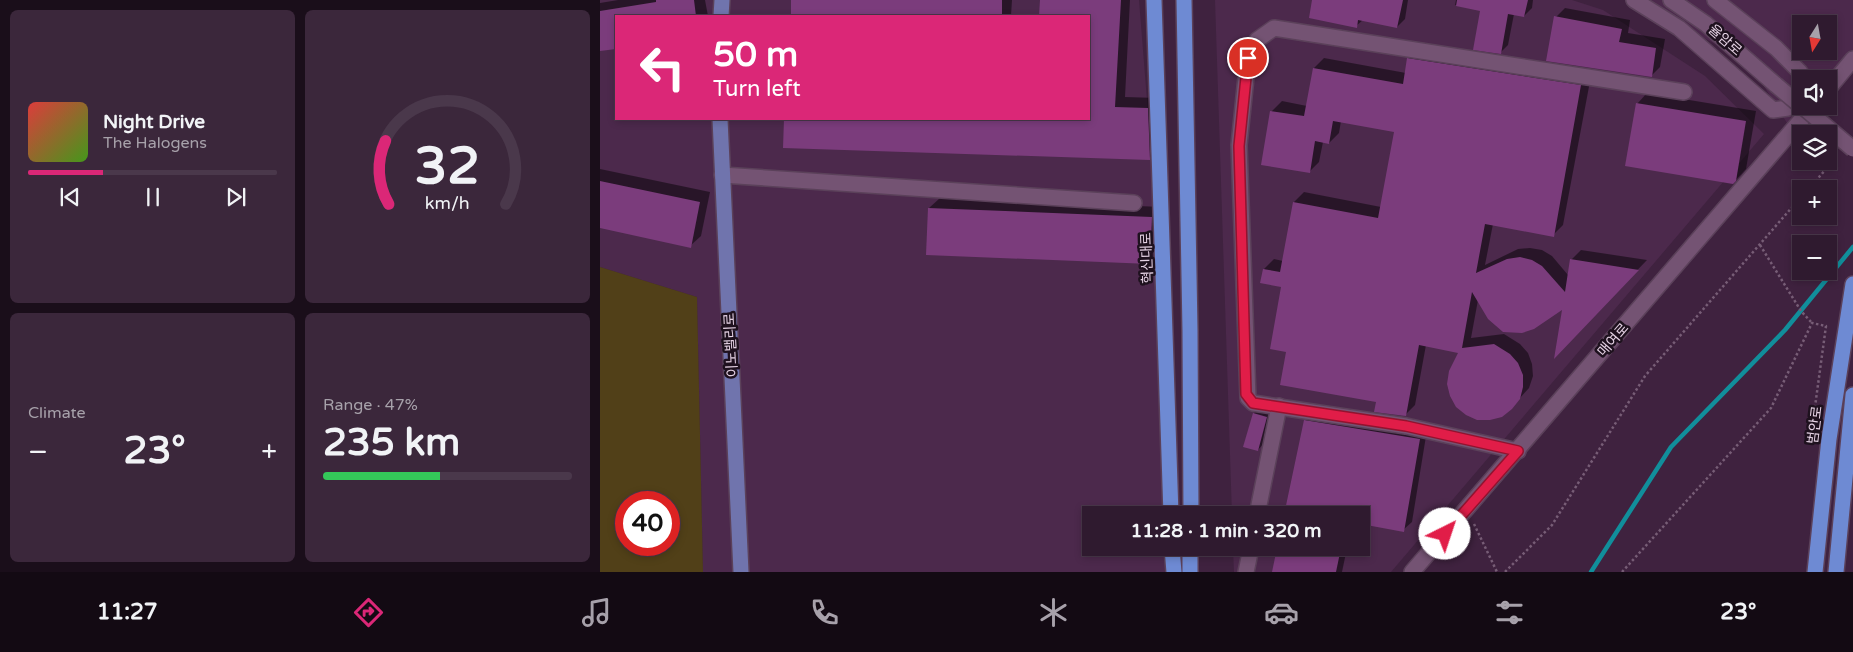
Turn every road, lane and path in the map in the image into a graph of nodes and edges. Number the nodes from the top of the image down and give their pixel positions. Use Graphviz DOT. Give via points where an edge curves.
graph roads {
  1 [pos="722,0"];
  2 [pos="1154,0"];
  3 [pos="1184,0"];
  4 [pos="1634,0"];
  5 [pos="1671,0"];
  6 [pos="1715,0"];
  7 [pos="721,15"];
  8 [pos="1853,59"];
  9 [pos="1837,78"];
  10 [pos="1684,92"];
  11 [pos="1792,98"];
  12 [pos="1805,115"];
  13 [pos="1811,115"];
  14 [pos="720,120"];
  15 [pos="1847,151"];
  16 [pos="722,175"];
  17 [pos="1818,180"];
  18 [pos="1134,203"];
  19 [pos="1792,208"];
  20 [pos="1760,245"];
  21 [pos="1853,284"];
  22 [pos="1812,324"];
  23 [pos="1853,395"];
  24 [pos="1280,406"];
  25 [pos="1814,414"];
  26 [pos="1518,451"];
  27 [pos="1171,506"];
  28 [pos="1191,506"];
  29 [pos="1259,506"];
  30 [pos="1467,508"];
  31 [pos="1173,556"];
  32 [pos="1190,556"];
  33 [pos="1249,556"];
  34 [pos="741,572"];
  35 [pos="1174,572"];
  36 [pos="1190,572"];
  37 [pos="1246,572"];
  38 [pos="1412,572"];
  39 [pos="1497,572"];
  40 [pos="1505,572"];
  41 [pos="1622,572"];
  42 [pos="1816,572"];
  43 [pos="1836,572"];
  1 -- 7 [label="main road"];
  2 -- 27 [label="highway, 혁신대로"];
  3 -- 28 [label="highway"];
  4 -- 6 [label="street" via="1679,28 1772,110 1788,108 1800,89 1800,72 1776,48"];
  5 -- 11 [label="street, 율암로, bridge" via="1706,24"];
  8 -- 9 [label="street"];
  10 -- 24 [label="street" via="1274,28 1257,40 1248,58 1239,146 1246,394 1253,403"];
  12 -- 26 [label="street, 매여로"];
  13 -- 15 [label="street, 율암로, bridge"];
  14 -- 16 [label="main road, 이노밸리로"];
  15 -- 17 [label="path"];
  16 -- 18 [label="street"];
  16 -- 34 [label="main road, 이노밸리로"];
  19 -- 20 [label="path"];
  20 -- 22 [label="path"];
  20 -- 40 [label="path" via="1645,376 1552,525"];
  21 -- 42 [label="highway, 범안로" via="1829,439"];
  22 -- 25 [label="path" via="1826,326"];
  22 -- 41 [label="path" via="1771,408"];
  23 -- 43 [label="highway"];
  24 -- 26 [label="street" via="1406,426"];
  24 -- 29 [label="street"];
  26 -- 30 [label="street, 매여로"];
  30 -- 38 [label="street, 매여로"];
  30 -- 39 [label="path"];
  31 -- 35 [label="highway"];
  32 -- 36 [label="highway"];
  33 -- 37 [label="street"];
}
